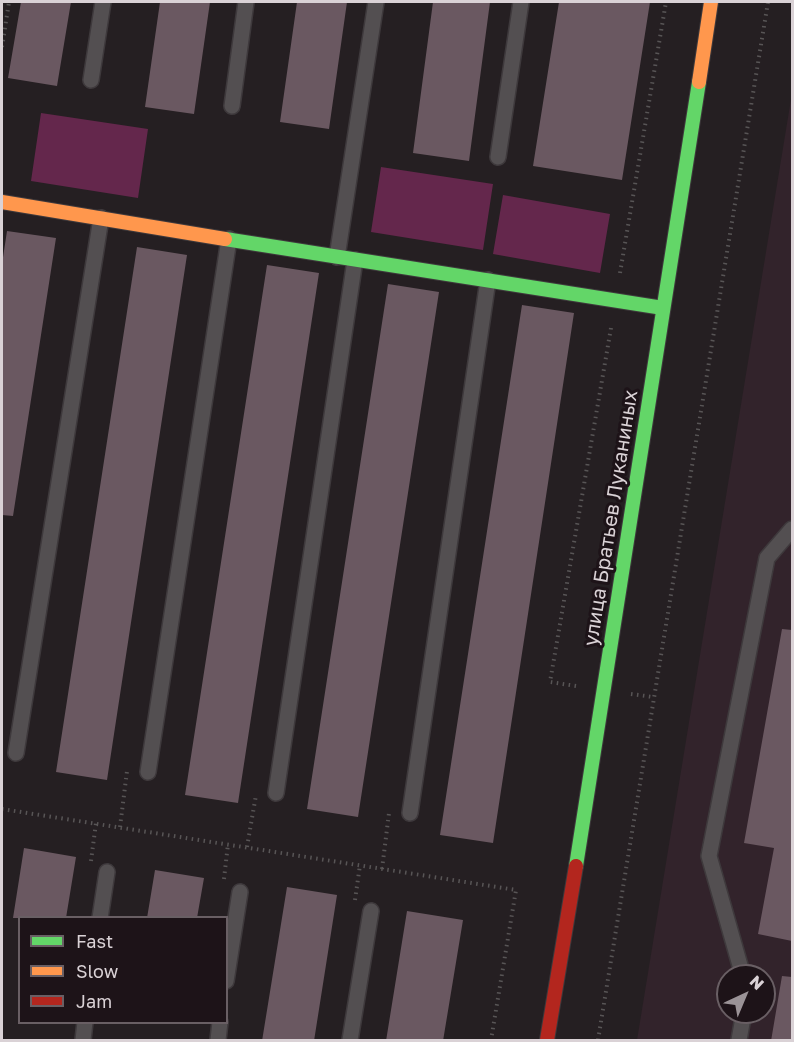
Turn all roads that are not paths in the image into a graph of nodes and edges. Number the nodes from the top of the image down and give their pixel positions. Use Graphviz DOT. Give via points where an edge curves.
graph roads {
  1 [pos="103,2"];
  2 [pos="246,2"];
  3 [pos="376,2"];
  4 [pos="521,2"];
  5 [pos="711,2"];
  6 [pos="91,80"];
  7 [pos="232,106"];
  8 [pos="498,158"];
  9 [pos="2,202"];
  10 [pos="101,218"];
  11 [pos="229,239"];
  12 [pos="337,257"];
  13 [pos="355,260"];
  14 [pos="488,280"];
  15 [pos="663,308"];
  16 [pos="792,529"];
  17 [pos="16,753"];
  18 [pos="148,772"];
  19 [pos="276,793"];
  20 [pos="410,813"];
  21 [pos="107,872"];
  22 [pos="240,892"];
  23 [pos="371,912"];
  24 [pos="100,916"];
  25 [pos="740,964"];
  26 [pos="228,968"];
  27 [pos="85,1024"];
  28 [pos="220,1024"];
  29 [pos="742,1024"];
  30 [pos="83,1041"];
  31 [pos="218,1041"];
  32 [pos="350,1041"];
  33 [pos="547,1041"];
  34 [pos="739,1041"];
  1 -- 6 [label="lane"];
  2 -- 7 [label="lane"];
  3 -- 12 [label="lane"];
  4 -- 8 [label="lane"];
  5 -- 15 [label="street, улица Братьев Луканиных"];
  9 -- 10 [label="street"];
  10 -- 11 [label="street"];
  10 -- 17 [label="lane"];
  11 -- 12 [label="street"];
  11 -- 18 [label="lane"];
  12 -- 13 [label="street"];
  13 -- 14 [label="street"];
  13 -- 19 [label="lane"];
  14 -- 15 [label="street"];
  14 -- 20 [label="lane"];
  15 -- 33 [label="street, улица Братьев Луканиных"];
  16 -- 25 [label="lane" via="767,558 709,856"];
  21 -- 24 [label="lane"];
  22 -- 26 [label="lane"];
  23 -- 32 [label="lane"];
  27 -- 30 [label="lane"];
  28 -- 31 [label="lane"];
  29 -- 34 [label="lane"];
}
